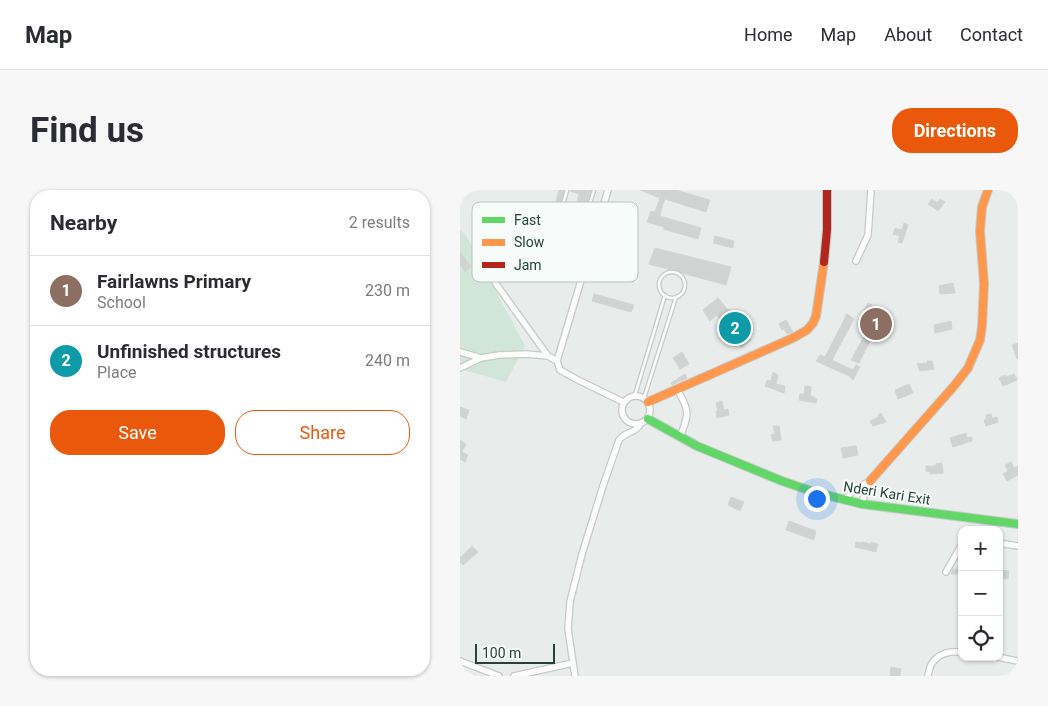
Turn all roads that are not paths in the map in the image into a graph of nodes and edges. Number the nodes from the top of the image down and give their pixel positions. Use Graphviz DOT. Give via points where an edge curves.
graph roads {
  1 [pos="594,190"];
  2 [pos="608,190"];
  3 [pos="827,190"];
  4 [pos="871,190"];
  5 [pos="988,190"];
  6 [pos="590,202"];
  7 [pos="604,202"];
  8 [pos="856,261"];
  9 [pos="495,282"];
  10 [pos="581,282"];
  11 [pos="664,295"];
  12 [pos="676,297"];
  13 [pos="460,352"];
  14 [pos="548,356"];
  15 [pos="482,358"];
  16 [pos="557,361"];
  17 [pos="460,368"];
  18 [pos="677,389"];
  19 [pos="635,395"];
  20 [pos="646,400"];
  21 [pos="623,402"];
  22 [pos="644,421"];
  23 [pos="680,437"];
  24 [pos="870,480"];
  25 [pos="844,500"];
  26 [pos="862,504"];
  27 [pos="1018,524"];
  28 [pos="1003,544"];
  29 [pos="1018,546"];
  30 [pos="958,551"];
  31 [pos="946,572"];
  32 [pos="958,652"];
  33 [pos="1003,658"];
  34 [pos="460,661"];
  35 [pos="1018,661"];
  36 [pos="573,663"];
  37 [pos="499,676"];
  38 [pos="514,676"];
  39 [pos="575,676"];
  40 [pos="928,676"];
  1 -- 6 [label="lane"];
  2 -- 7 [label="street"];
  3 -- 18 [label="street" via="824,274 812,324 804,332"];
  4 -- 8 [label="street" via="868,235"];
  5 -- 24 [label="street" via="982,207 980,231 984,284 980,340 968,368 954,386"];
  9 -- 14 [label="street"];
  10 -- 16 [label="street"];
  11 -- 12 [label="lane"];
  11 -- 12 [label="lane" via="660,280 674,272 682,276 685,284 683,292"];
  11 -- 19 [label="lane"];
  12 -- 20 [label="lane"];
  13 -- 15 [label="street"];
  14 -- 15 [label="street" via="513,354"];
  14 -- 16 [label="street"];
  15 -- 17 [label="street"];
  16 -- 21 [label="street" via="560,370"];
  18 -- 20 [label="street"];
  18 -- 23 [label="street" via="687,408"];
  19 -- 20 [label="street"];
  19 -- 21 [label="street"];
  20 -- 22 [label="street" via="650,410"];
  21 -- 22 [label="street" via="621,410 625,419 634,424"];
  22 -- 23 [label="street, Nderi Kari Exit"];
  22 -- 36 [label="street" via="637,430 624,434 619,440 582,554 568,619"];
  23 -- 25 [label="street, Nderi Kari Exit" via="782,482"];
  24 -- 25 [label="street"];
  24 -- 26 [label="street"];
  25 -- 26 [label="street, Nderi Kari Exit"];
  26 -- 27 [label="street, Nderi Kari Exit"];
  28 -- 29 [label="street"];
  30 -- 31 [label="street"];
  32 -- 40 [label="street" via="950,651 935,659"];
  33 -- 35 [label="street"];
  34 -- 37 [label="street"];
  36 -- 38 [label="street"];
  36 -- 39 [label="street"];
}
